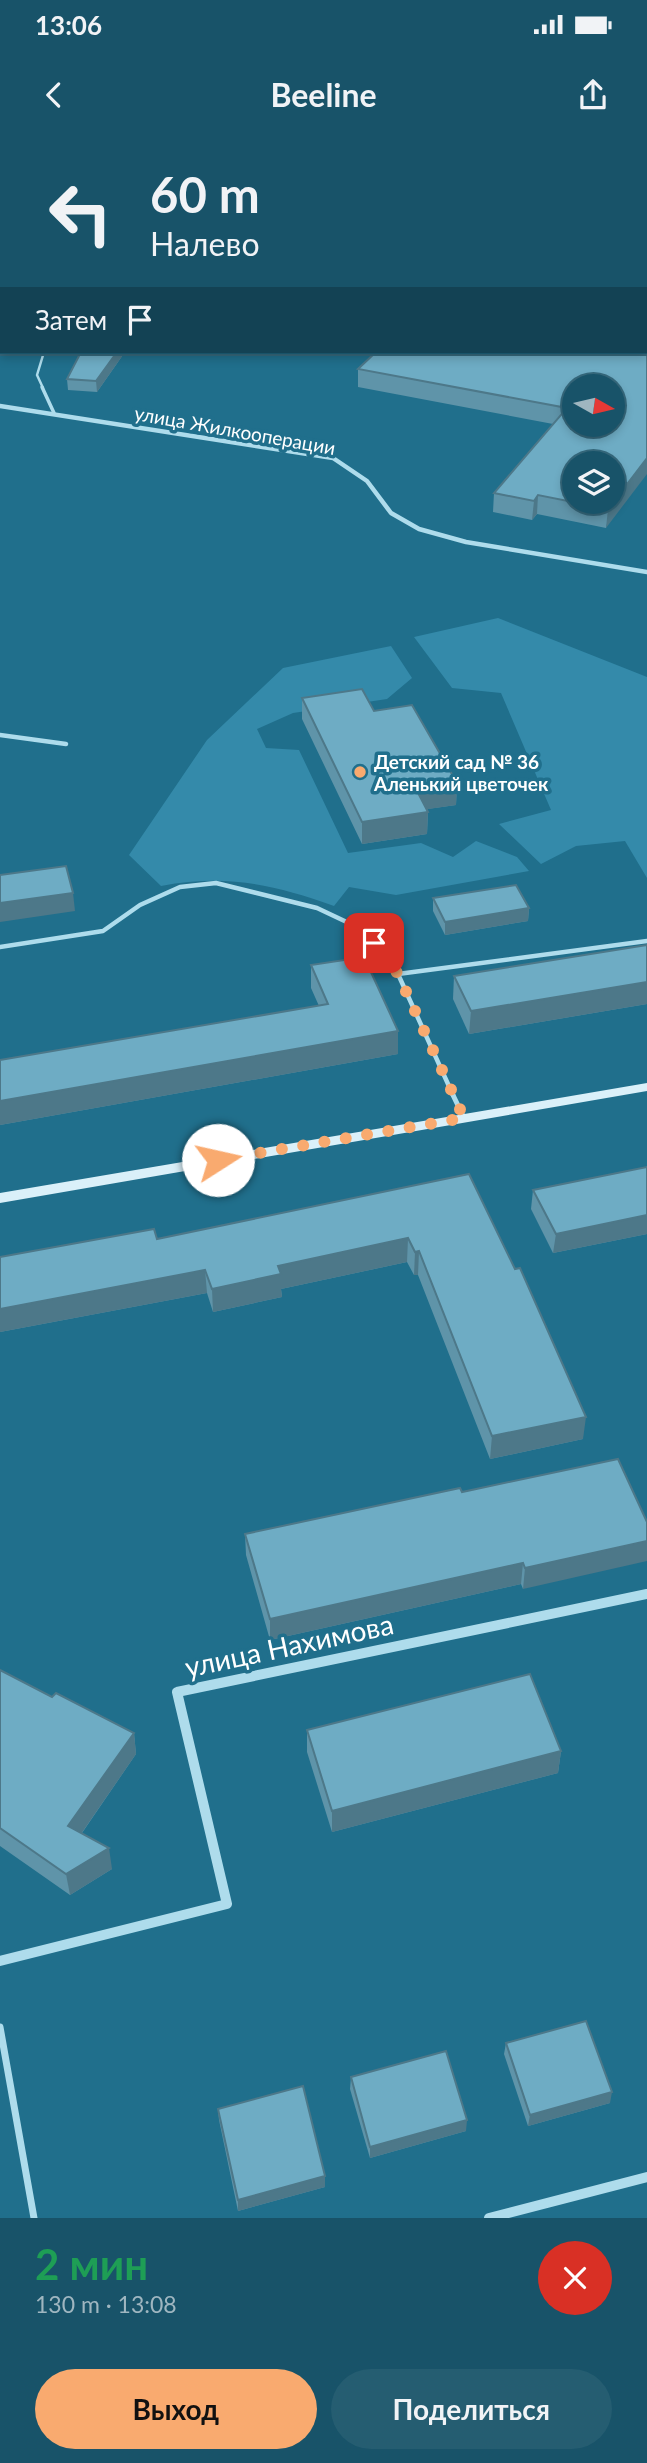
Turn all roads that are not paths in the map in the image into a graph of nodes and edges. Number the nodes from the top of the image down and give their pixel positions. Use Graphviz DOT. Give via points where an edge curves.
graph roads {
  1 [pos="43,354"];
  2 [pos="0,406"];
  3 [pos="54,413"];
  4 [pos="647,572"];
  5 [pos="0,735"];
  6 [pos="66,744"];
  7 [pos="647,940"];
  8 [pos="0,947"];
  9 [pos="398,974"];
  10 [pos="647,1087"];
  11 [pos="464,1118"];
  12 [pos="0,1198"];
  13 [pos="647,1594"];
  14 [pos="0,1961"];
  15 [pos="0,2027"];
  16 [pos="647,2177"];
  17 [pos="34,2218"];
  18 [pos="489,2218"];
  1 -- 3 [label="lane" via="37,375"];
  2 -- 3 [label="street, улица Жилкооперации"];
  3 -- 4 [label="street, улица Жилкооперации" via="333,458 367,481 391,513 418,528 466,542"];
  5 -- 6 [label="lane"];
  7 -- 9 [label="lane"];
  8 -- 9 [label="lane" via="103,931 140,905 180,887 216,883 317,908 353,925"];
  9 -- 11 [label="lane"];
  10 -- 11 [label="main road"];
  11 -- 12 [label="main road"];
  13 -- 14 [label="street, улица Нахимова" via="177,1692 227,1904"];
  15 -- 17 [label="lane"];
  16 -- 18 [label="street"];
}
